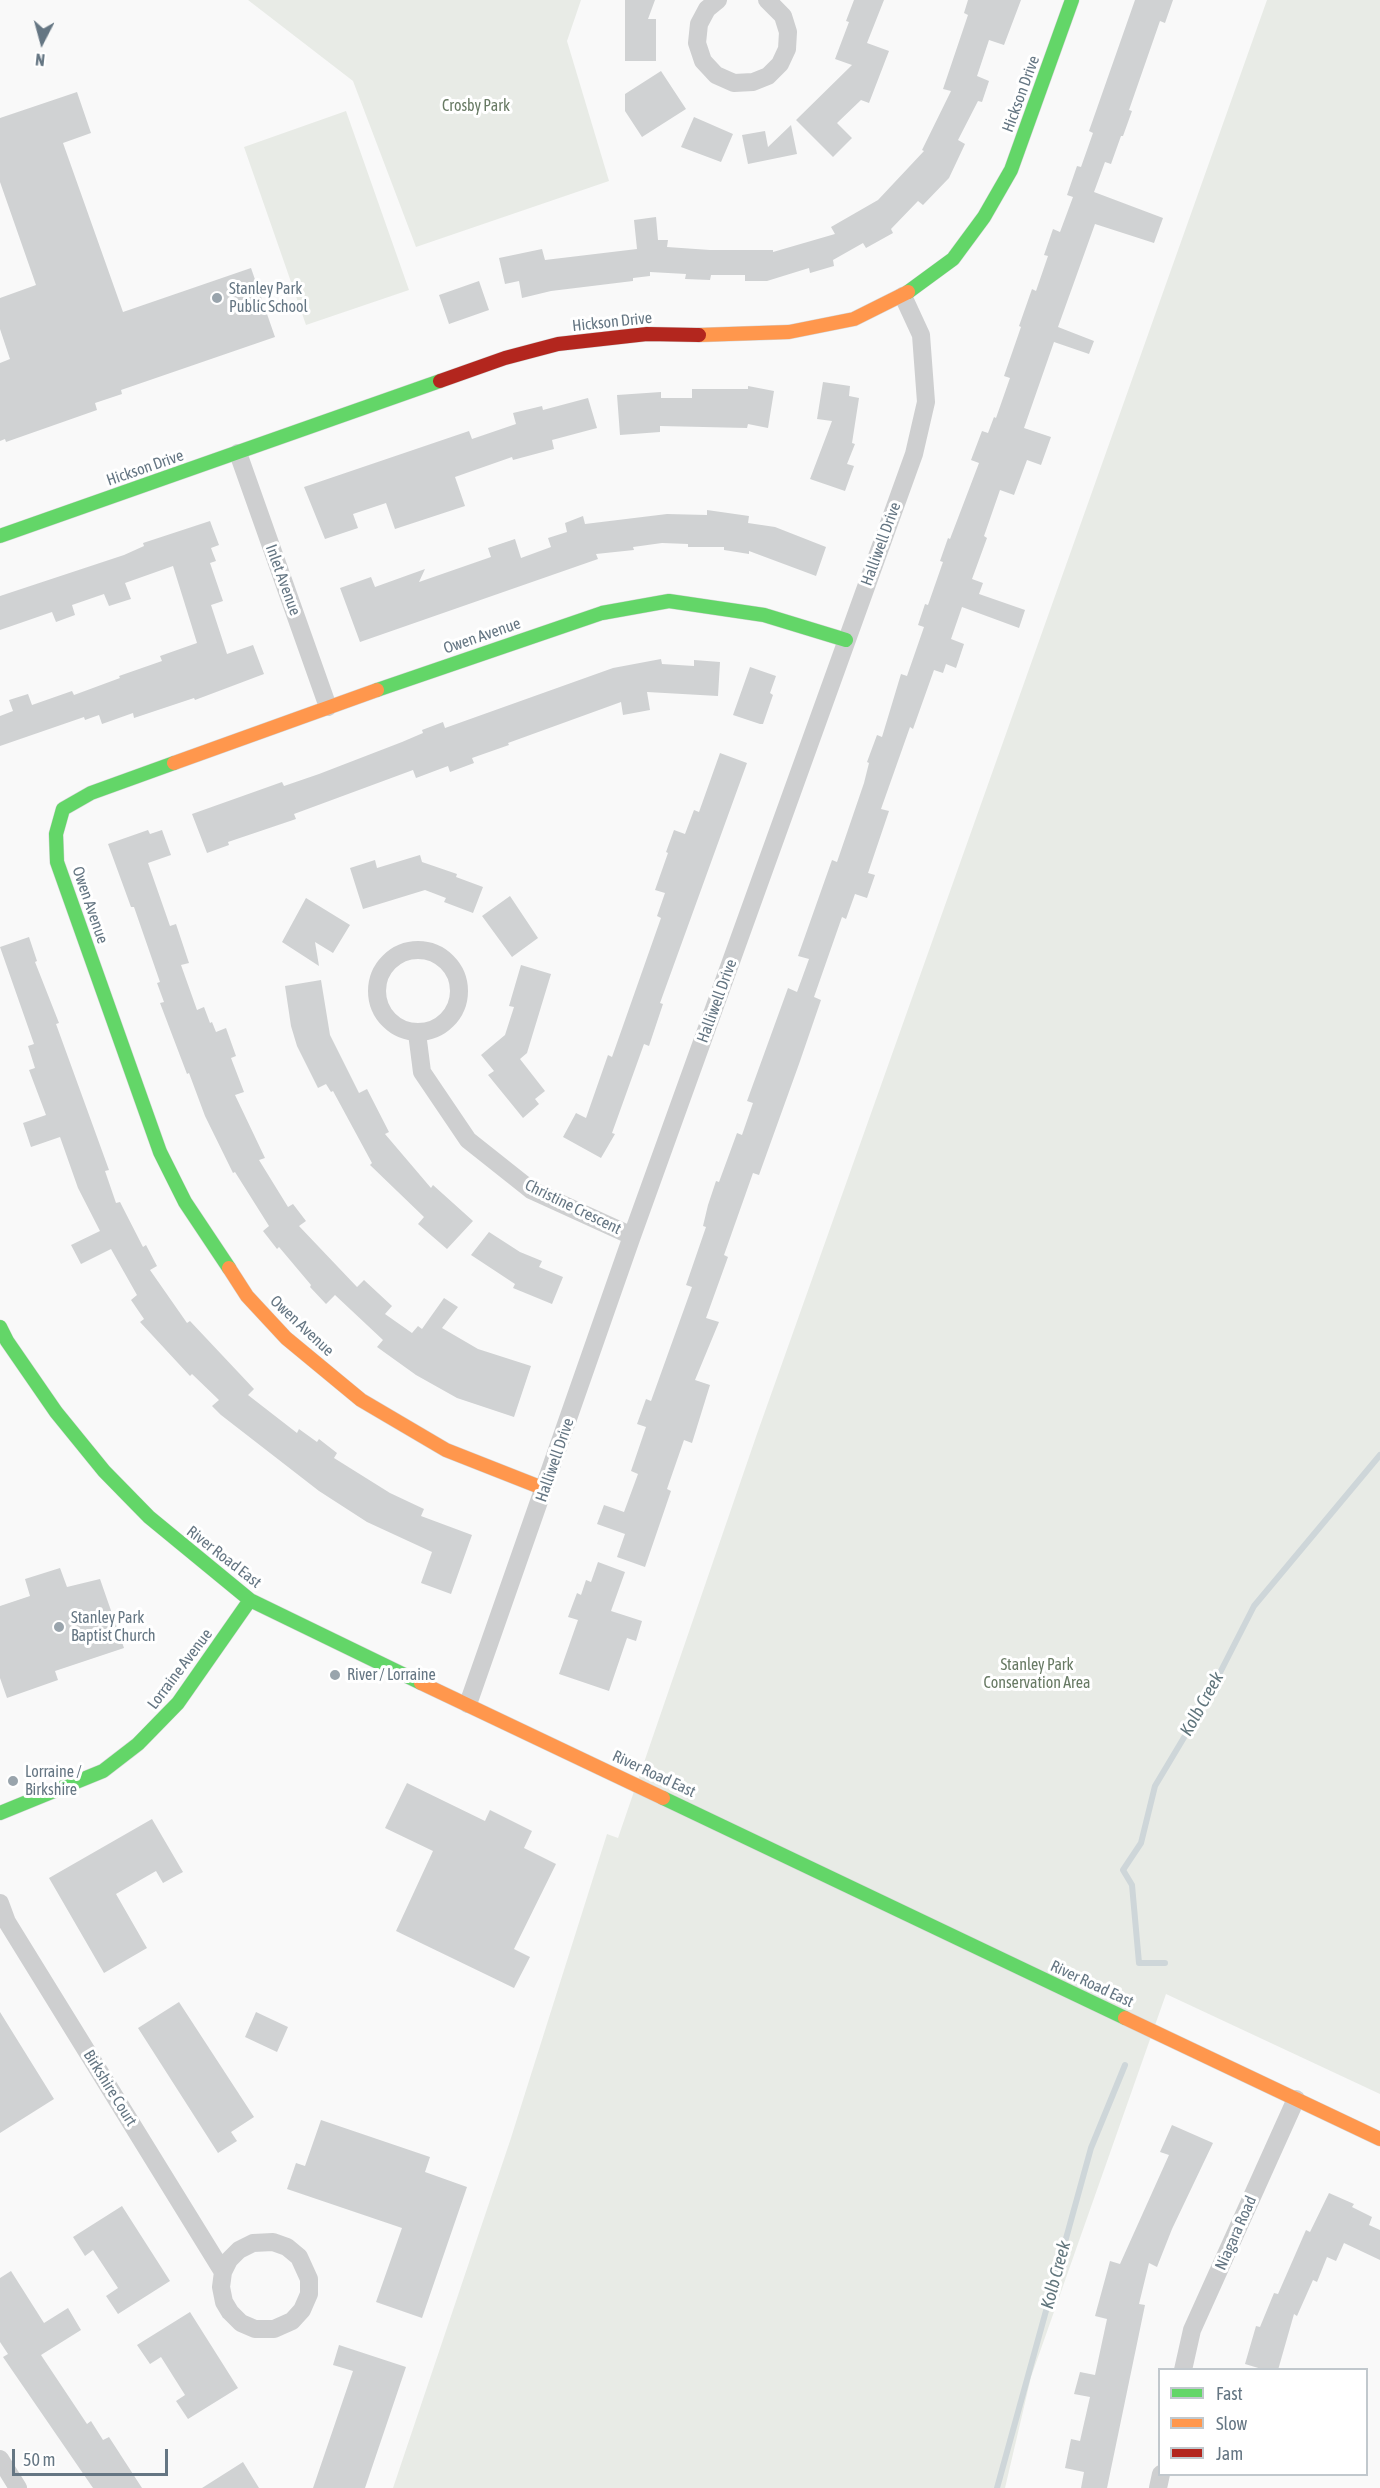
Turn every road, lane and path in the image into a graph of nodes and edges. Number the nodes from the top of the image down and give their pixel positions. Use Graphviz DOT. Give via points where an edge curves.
graph roads {
  1 [pos="718,0"];
  2 [pos="767,0"];
  3 [pos="1072,0"];
  4 [pos="786,8"];
  5 [pos="903,296"];
  6 [pos="238,453"];
  7 [pos="0,536"];
  8 [pos="846,640"];
  9 [pos="328,707"];
  10 [pos="417,1033"];
  11 [pos="632,1236"];
  12 [pos="0,1327"];
  13 [pos="544,1489"];
  14 [pos="250,1600"];
  15 [pos="468,1704"];
  16 [pos="0,1814"];
  17 [pos="0,1903"];
  18 [pos="1296,2099"];
  19 [pos="1380,2139"];
  20 [pos="223,2272"];
  21 [pos="1183,2368"];
  22 [pos="0,2459"];
  23 [pos="18,2488"];
  1 -- 4 [label="street" via="707,9 699,24 697,43 704,62 716,75 734,83 768,76 780,64 787,49"];
  2 -- 4 [label="street"];
  3 -- 5 [label="street, Hickson Drive" via="1011,170 984,217 953,259"];
  5 -- 6 [label="street, Hickson Drive" via="854,319 789,332 647,334 558,344 505,357"];
  5 -- 8 [label="street, Halliwell Drive" via="921,335 926,402 914,454"];
  6 -- 7 [label="street, Hickson Drive"];
  6 -- 9 [label="street, Inlet Avenue"];
  8 -- 9 [label="street, Owen Avenue" via="764,615 669,601 602,613"];
  8 -- 11 [label="street, Halliwell Drive"];
  9 -- 13 [label="street, Owen Avenue" via="91,794 63,809 56,834 57,862 159,1152 185,1202 247,1296 286,1338 361,1400 446,1450"];
  10 -- 10 [label="street" via="431,1031 452,1016 458,1003 459,982 454,969 442,957 415,949 388,962 376,993 391,1023"];
  10 -- 11 [label="street, Christine Crescent" via="422,1071 468,1140 531,1190"];
  11 -- 13 [label="street, Halliwell Drive"];
  12 -- 14 [label="street, River Road East" via="56,1413 104,1471 149,1517"];
  13 -- 15 [label="street, Halliwell Drive"];
  14 -- 15 [label="street, River Road East"];
  14 -- 16 [label="street, Lorraine Avenue" via="178,1703 138,1744 103,1772"];
  15 -- 18 [label="street, River Road East"];
  17 -- 20 [label="street, Birkshire Court" via="7,1922"];
  18 -- 19 [label="street, River Road East"];
  18 -- 21 [label="street, Niagara Road" via="1192,2330"];
  20 -- 20 [label="street, Birkshire Court" via="224,2302 241,2323 255,2328 274,2329 291,2321 302,2310 309,2294 309,2279 299,2257 273,2242 254,2243 239,2250"];
  22 -- 23 [label="street"];
}
